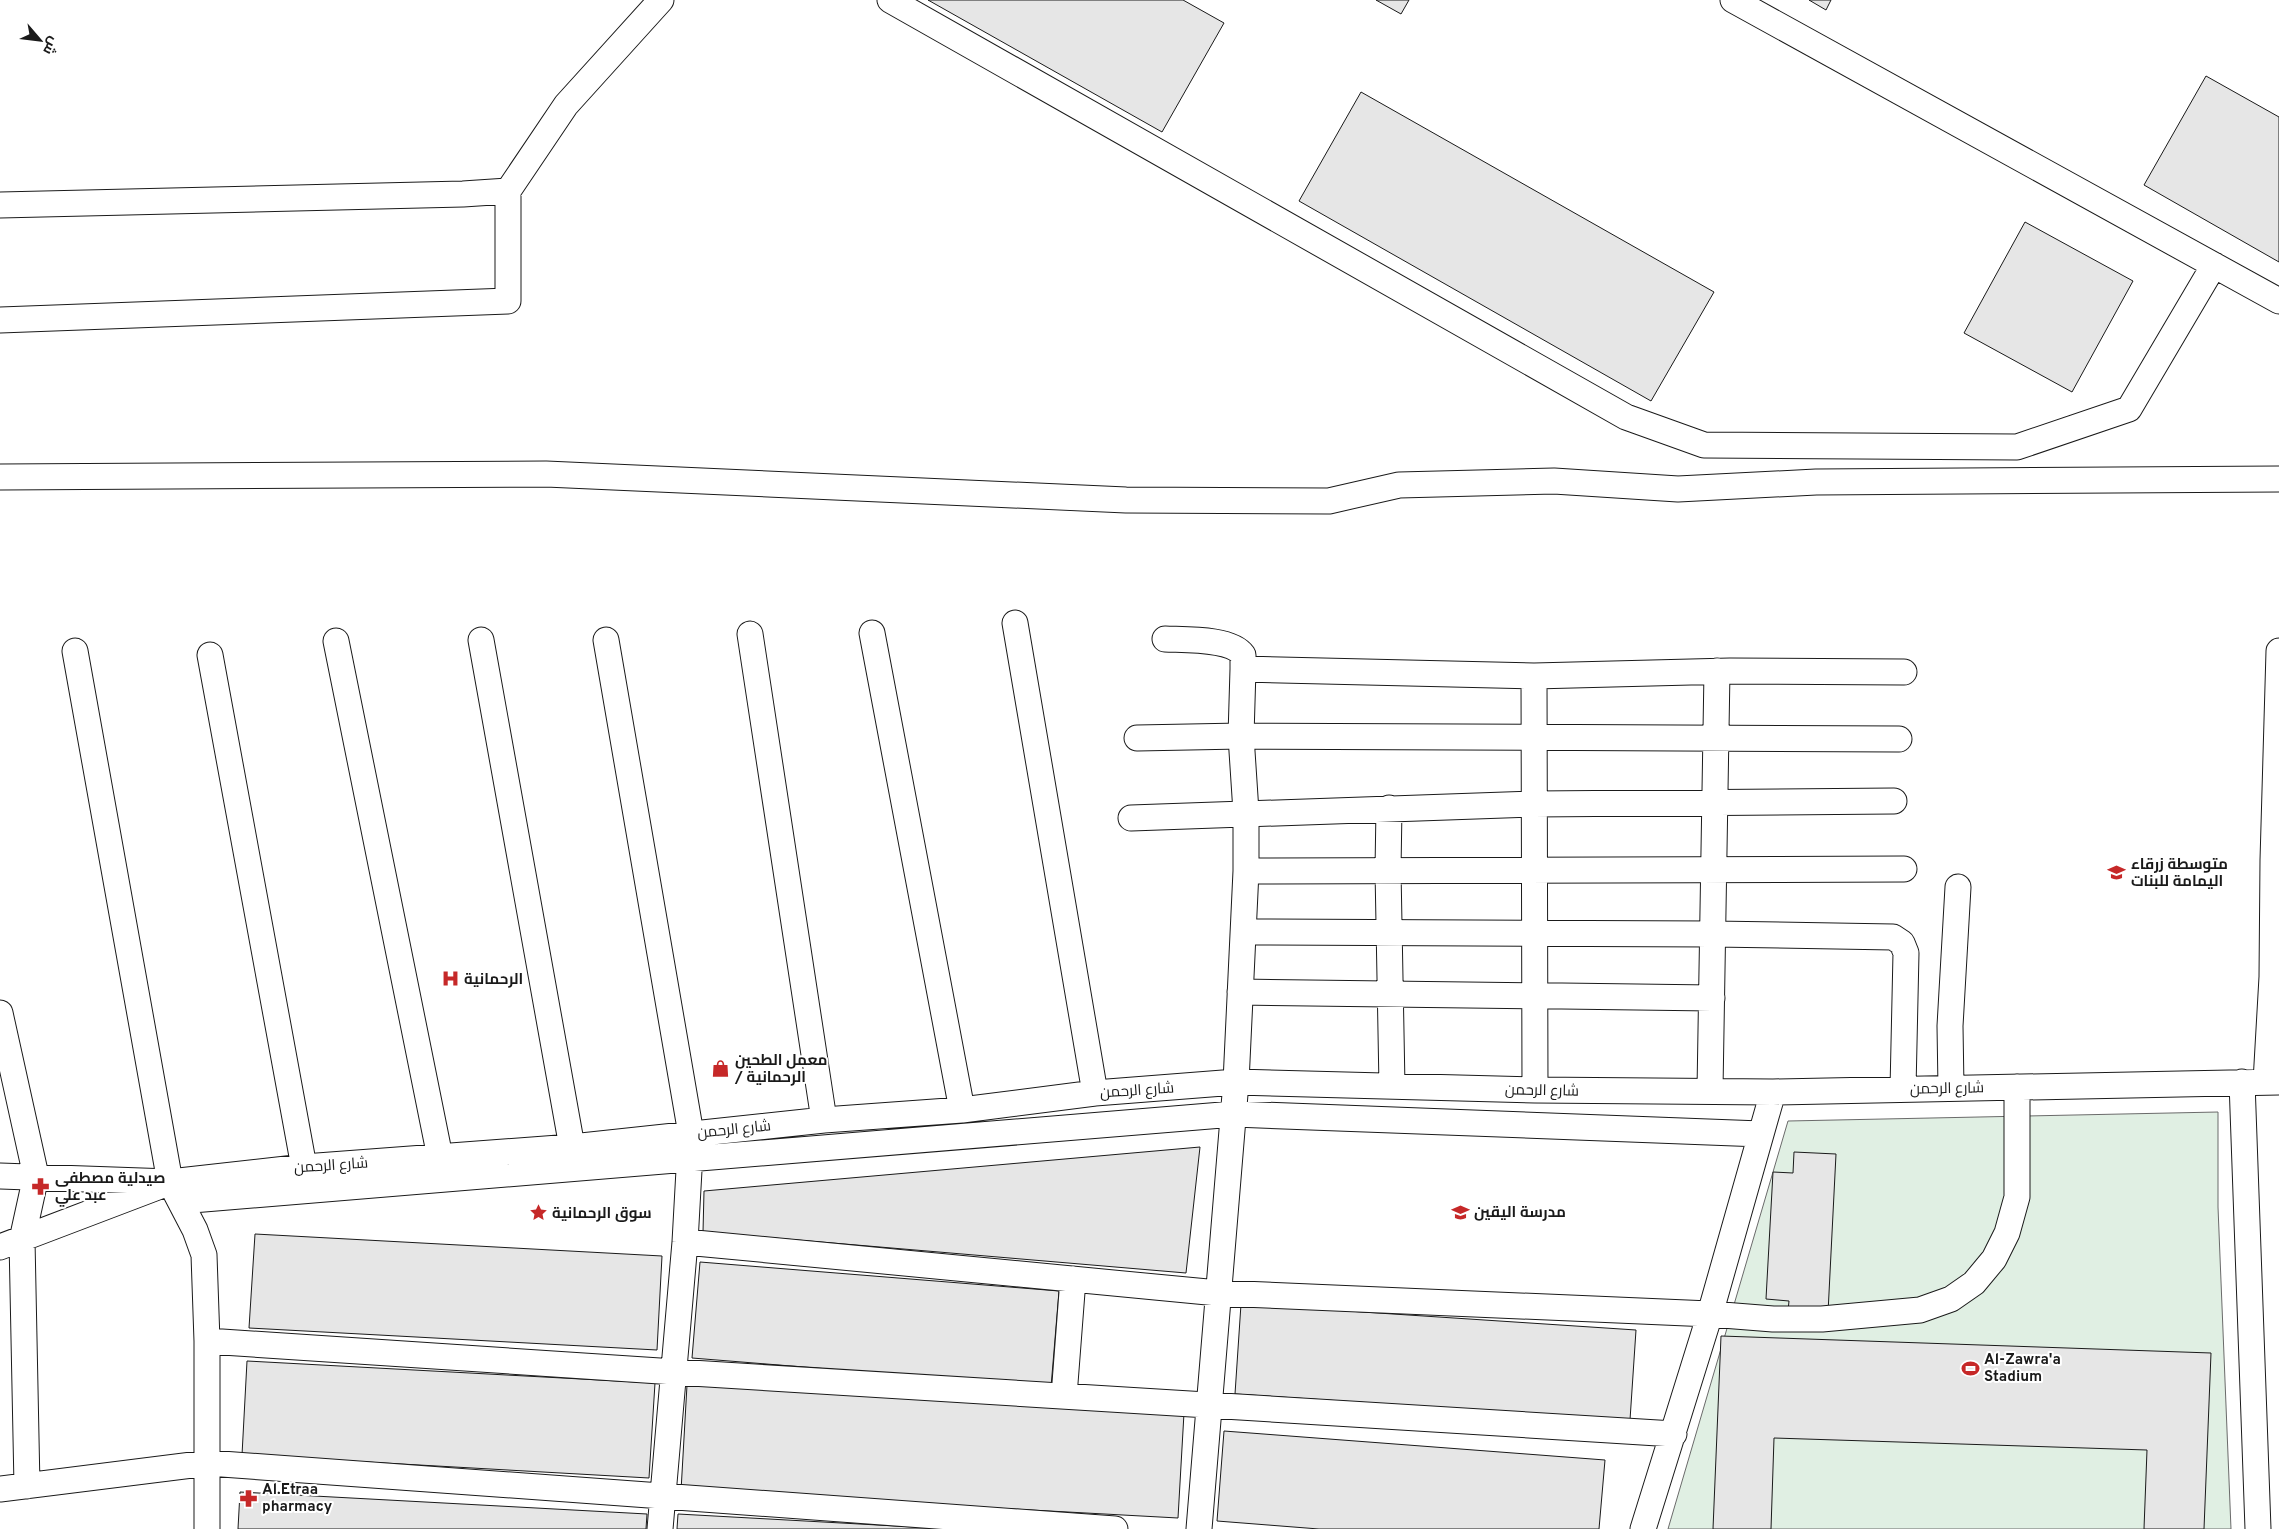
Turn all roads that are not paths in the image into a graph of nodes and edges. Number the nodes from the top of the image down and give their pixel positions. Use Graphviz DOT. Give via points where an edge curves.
graph roads {
  1 [pos="661,0"];
  2 [pos="890,0"];
  3 [pos="1733,0"];
  4 [pos="508,190"];
  5 [pos="0,205"];
  6 [pos="2214,265"];
  7 [pos="2279,301"];
  8 [pos="0,320"];
  9 [pos="0,477"];
  10 [pos="2279,479"];
  11 [pos="1015,623"];
  12 [pos="872,633"];
  13 [pos="750,634"];
  14 [pos="1165,639"];
  15 [pos="481,640"];
  16 [pos="606,640"];
  17 [pos="336,641"];
  18 [pos="76,651"];
  19 [pos="2279,651"];
  20 [pos="210,655"];
  21 [pos="1243,670"];
  22 [pos="1717,671"];
  23 [pos="1904,672"];
  24 [pos="1534,676"];
  25 [pos="2278,687"];
  26 [pos="1241,736"];
  27 [pos="1137,738"];
  28 [pos="1534,739"];
  29 [pos="1716,739"];
  30 [pos="1899,739"];
  31 [pos="2278,742"];
  32 [pos="1894,801"];
  33 [pos="1715,802"];
  34 [pos="2277,802"];
  35 [pos="1534,804"];
  36 [pos="1389,808"];
  37 [pos="1246,812"];
  38 [pos="1131,818"];
  39 [pos="2276,860"];
  40 [pos="1714,868"];
  41 [pos="1904,869"];
  42 [pos="1388,870"];
  43 [pos="1535,870"];
  44 [pos="1246,871"];
  45 [pos="1958,887"];
  46 [pos="2275,915"];
  47 [pos="1244,932"];
  48 [pos="1389,933"];
  49 [pos="1535,934"];
  50 [pos="1713,934"];
  51 [pos="2276,977"];
  52 [pos="1240,992"];
  53 [pos="1392,994"];
  54 [pos="1535,995"];
  55 [pos="1712,998"];
  56 [pos="0,1013"];
  57 [pos="1236,1082"];
  58 [pos="2262,1082"];
  59 [pos="1392,1086"];
  60 [pos="2017,1087"];
  61 [pos="1951,1088"];
  62 [pos="1903,1089"];
  63 [pos="1535,1090"];
  64 [pos="1710,1090"];
  65 [pos="1773,1092"];
  66 [pos="1096,1093"];
  67 [pos="962,1110"];
  68 [pos="1234,1114"];
  69 [pos="824,1120"];
  70 [pos="691,1134"];
  71 [pos="1761,1134"];
  72 [pos="572,1147"];
  73 [pos="440,1158"];
  74 [pos="690,1159"];
  75 [pos="304,1167"];
  76 [pos="0,1176"];
  77 [pos="36,1176"];
  78 [pos="175,1191"];
  79 [pos="685,1242"];
  80 [pos="11,1243"];
  81 [pos="1073,1279"];
  82 [pos="1218,1293"];
  83 [pos="1710,1314"];
  84 [pos="207,1341"];
  85 [pos="675,1372"];
  86 [pos="1064,1396"];
  87 [pos="1209,1405"];
  88 [pos="1674,1434"];
  89 [pos="208,1463"];
  90 [pos="27,1486"];
  91 [pos="0,1489"];
  92 [pos="664,1495"];
  93 [pos="207,1529"];
  94 [pos="660,1529"];
  95 [pos="1115,1529"];
  96 [pos="1199,1529"];
  97 [pos="1642,1529"];
  98 [pos="2258,1529"];
  1 -- 4 [label="street" via="566,105"];
  2 -- 6 [label="street" via="1626,417 1704,445 2018,447 2129,409"];
  3 -- 6 [label="street"];
  4 -- 5 [label="street" via="463,194"];
  4 -- 8 [label="street" via="508,301"];
  6 -- 7 [label="street"];
  9 -- 10 [label="street" via="546,474 1126,500 1261,501 1329,501 1399,485 1554,481 1678,489 1816,482"];
  11 -- 66 [label="street"];
  12 -- 67 [label="street"];
  13 -- 69 [label="street"];
  14 -- 21 [label="street" via="1233,646 1243,655"];
  15 -- 72 [label="street"];
  16 -- 70 [label="street"];
  17 -- 73 [label="street"];
  18 -- 78 [label="street"];
  19 -- 25 [label="street"];
  20 -- 75 [label="street"];
  21 -- 24 [label="street"];
  21 -- 26 [label="street"];
  22 -- 23 [label="street"];
  22 -- 24 [label="street"];
  22 -- 29 [label="street"];
  24 -- 28 [label="street"];
  25 -- 31 [label="street"];
  26 -- 27 [label="street"];
  26 -- 28 [label="street"];
  26 -- 37 [label="street"];
  28 -- 29 [label="street"];
  28 -- 35 [label="street"];
  29 -- 30 [label="street"];
  29 -- 33 [label="street"];
  31 -- 34 [label="street"];
  32 -- 33 [label="street"];
  33 -- 35 [label="street"];
  33 -- 40 [label="street"];
  34 -- 39 [label="street"];
  35 -- 36 [label="street"];
  35 -- 43 [label="street"];
  36 -- 37 [label="street"];
  36 -- 42 [label="street"];
  37 -- 38 [label="street"];
  37 -- 44 [label="street"];
  39 -- 46 [label="street"];
  40 -- 41 [label="street"];
  40 -- 43 [label="street"];
  40 -- 50 [label="street"];
  42 -- 43 [label="street"];
  42 -- 44 [label="street"];
  42 -- 48 [label="street"];
  43 -- 49 [label="street"];
  44 -- 47 [label="street"];
  45 -- 61 [label="street" via="1950,1026"];
  46 -- 51 [label="street"];
  47 -- 48 [label="street"];
  47 -- 52 [label="street"];
  48 -- 49 [label="street"];
  48 -- 53 [label="street"];
  49 -- 50 [label="street"];
  49 -- 54 [label="street"];
  50 -- 55 [label="street"];
  50 -- 62 [label="street" via="1894,937 1902,943 1906,953"];
  51 -- 58 [label="street"];
  52 -- 53 [label="street"];
  52 -- 57 [label="street"];
  53 -- 54 [label="street"];
  53 -- 59 [label="street"];
  54 -- 55 [label="street"];
  54 -- 63 [label="street"];
  55 -- 64 [label="street"];
  56 -- 77 [label="street"];
  57 -- 59 [label="street, شارع الرحمن"];
  57 -- 66 [label="street, شارع الرحمن"];
  57 -- 68 [label="street"];
  58 -- 60 [label="street, شارع الرحمن"];
  58 -- 98 [label="street"];
  59 -- 63 [label="street, شارع الرحمن"];
  60 -- 61 [label="street, شارع الرحمن"];
  60 -- 83 [label="street" via="2017,1198 1999,1250 1974,1283 1952,1299 1920,1310 1773,1320"];
  61 -- 62 [label="street, شارع الرحمن"];
  62 -- 65 [label="street, شارع الرحمن"];
  63 -- 64 [label="street, شارع الرحمن"];
  64 -- 65 [label="street, شارع الرحمن"];
  65 -- 71 [label="street"];
  66 -- 67 [label="street, شارع الرحمن"];
  67 -- 69 [label="street, شارع الرحمن"];
  68 -- 71 [label="street"];
  68 -- 74 [label="street"];
  68 -- 82 [label="street"];
  69 -- 70 [label="street, شارع الرحمن"];
  70 -- 72 [label="street, شارع الرحمن"];
  70 -- 74 [label="street"];
  71 -- 83 [label="street"];
  72 -- 73 [label="street, شارع الرحمن"];
  73 -- 75 [label="street, شارع الرحمن"];
  74 -- 78 [label="street"];
  74 -- 79 [label="street"];
  75 -- 78 [label="street, شارع الرحمن"];
  76 -- 77 [label="street, شارع الرحمن"];
  77 -- 78 [label="street, شارع الرحمن"];
  77 -- 80 [label="street"];
  78 -- 80 [label="street"];
  78 -- 84 [label="street" via="204,1255"];
  79 -- 81 [label="street"];
  79 -- 85 [label="street"];
  80 -- 90 [label="street"];
  81 -- 82 [label="street"];
  81 -- 86 [label="street"];
  82 -- 83 [label="street"];
  82 -- 87 [label="street"];
  83 -- 88 [label="street"];
  84 -- 85 [label="street"];
  84 -- 89 [label="street"];
  85 -- 86 [label="street"];
  85 -- 92 [label="street"];
  86 -- 87 [label="street"];
  87 -- 88 [label="street"];
  87 -- 96 [label="street"];
  88 -- 97 [label="street"];
  89 -- 90 [label="street"];
  89 -- 92 [label="street"];
  89 -- 93 [label="street"];
  90 -- 91 [label="street"];
  92 -- 94 [label="street"];
  92 -- 95 [label="street"];
}
